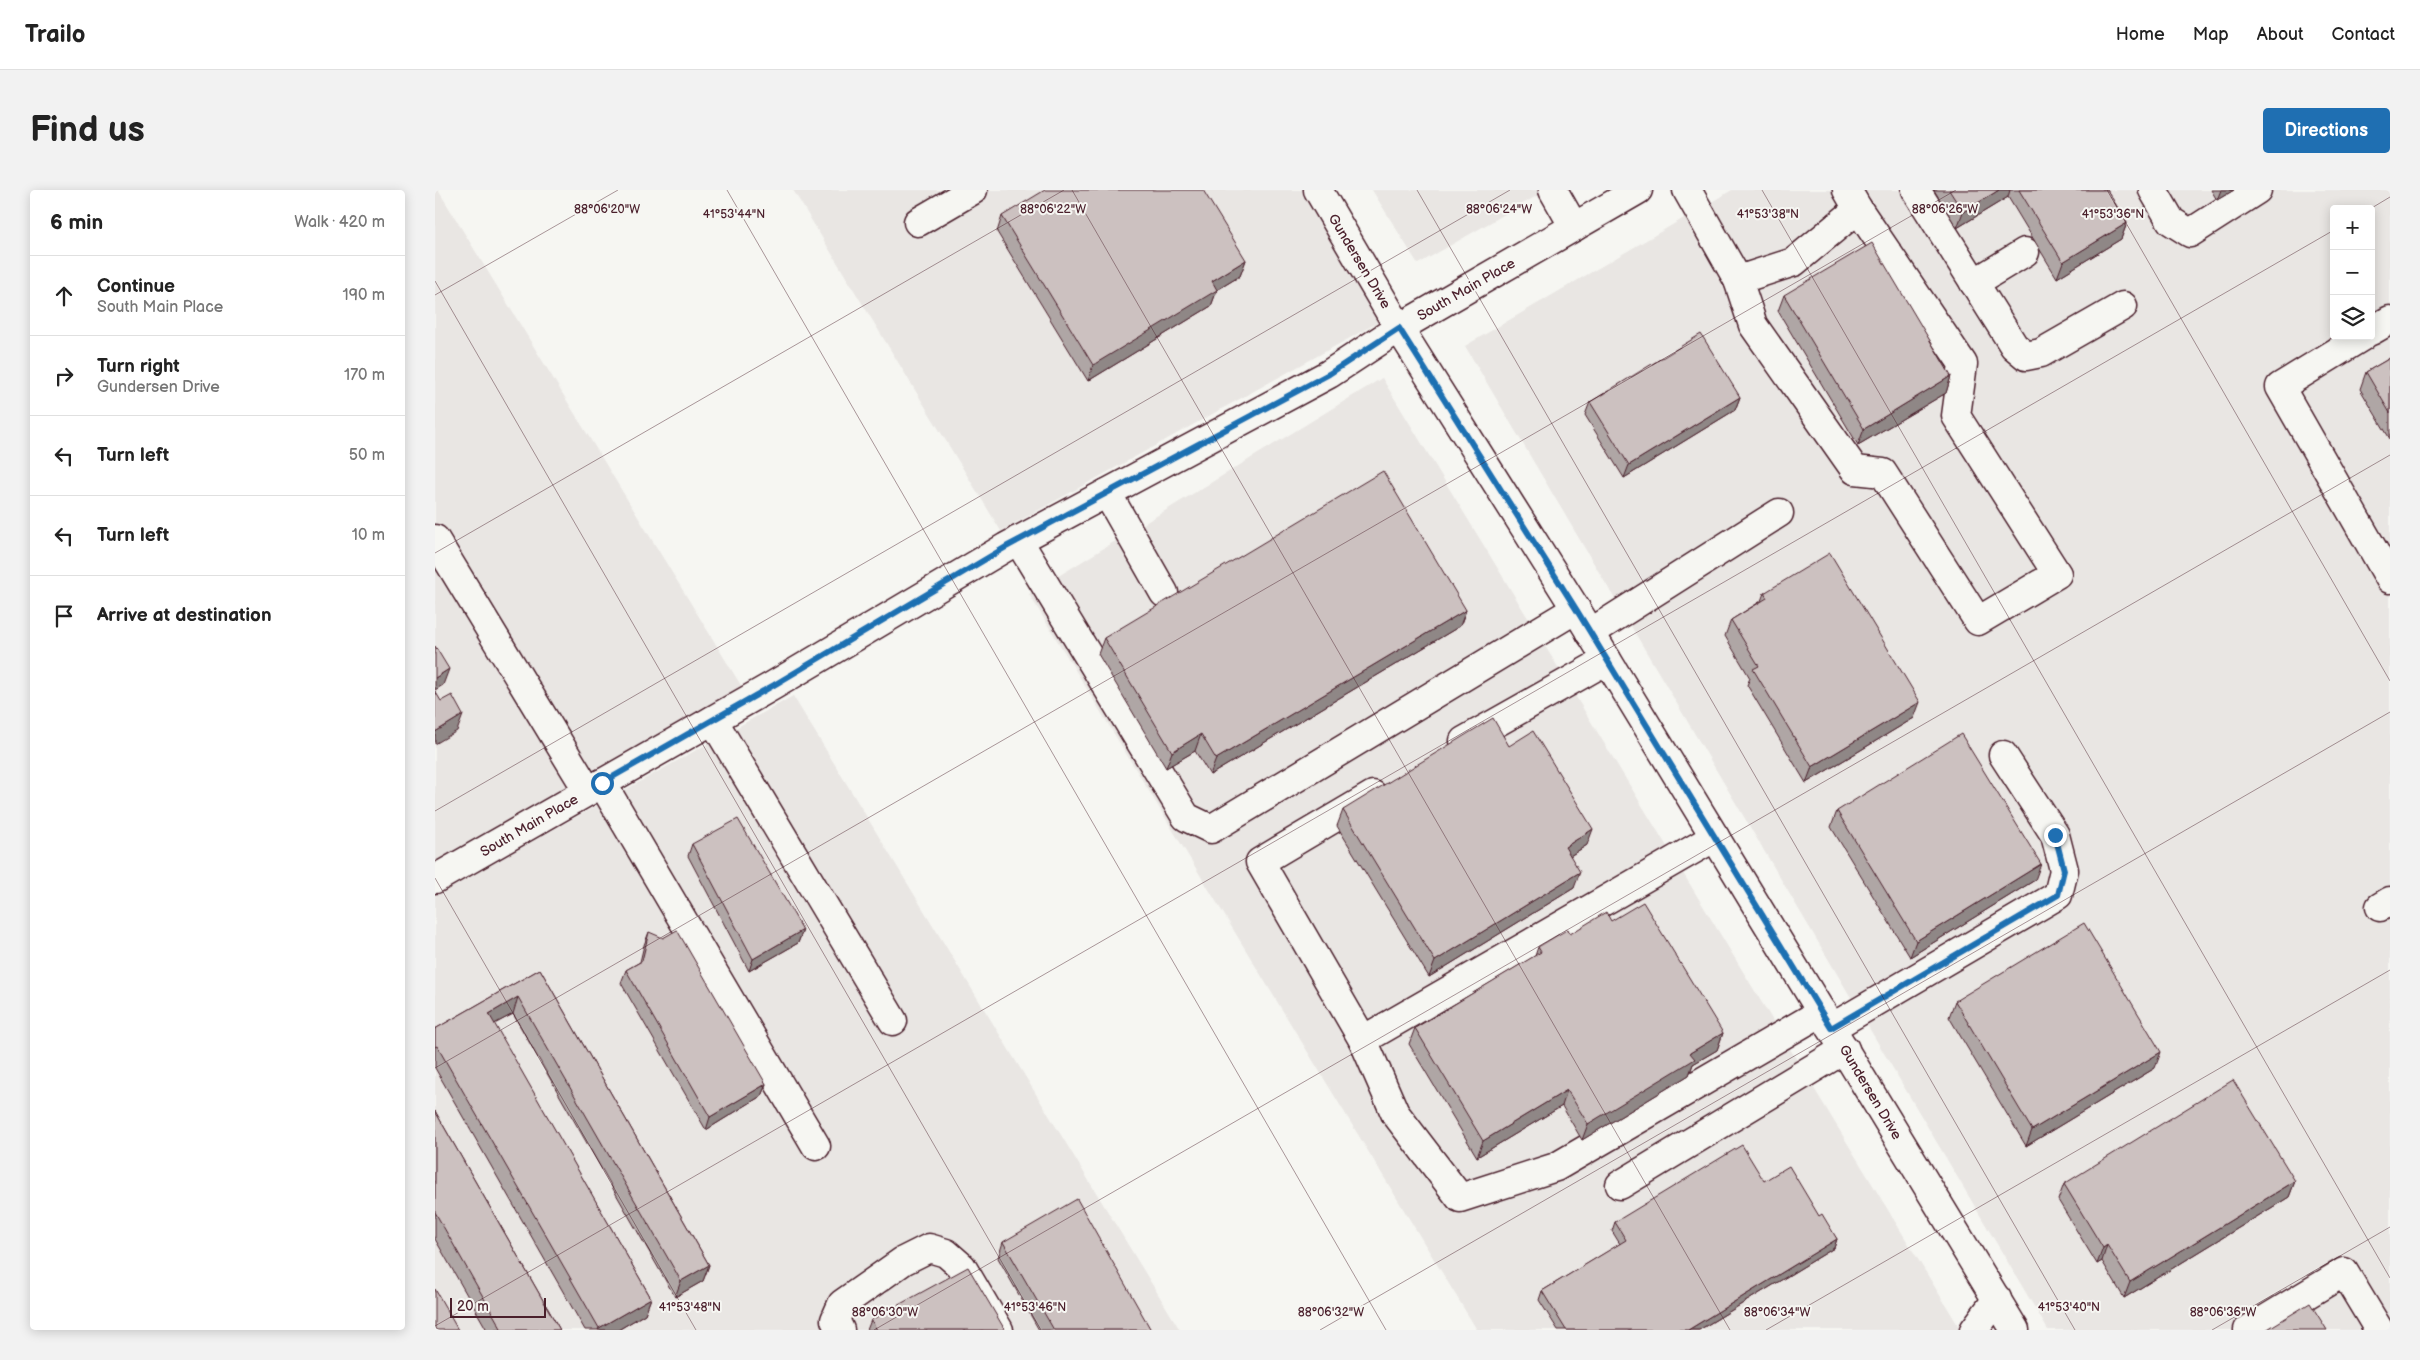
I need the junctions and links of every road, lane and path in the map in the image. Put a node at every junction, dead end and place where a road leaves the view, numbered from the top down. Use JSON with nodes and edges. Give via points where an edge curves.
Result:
{"nodes":[{"id":1,"x":973,"y":190,"type":"edge"},
{"id":2,"x":1318,"y":190,"type":"edge"},
{"id":3,"x":1553,"y":190,"type":"edge"},
{"id":4,"x":1638,"y":190,"type":"edge"},
{"id":5,"x":1687,"y":190,"type":"edge"},
{"id":6,"x":1916,"y":190,"type":"edge"},
{"id":7,"x":2153,"y":190,"type":"edge"},
{"id":8,"x":2257,"y":190,"type":"edge"},
{"id":9,"x":1853,"y":200,"type":"edge"},
{"id":10,"x":918,"y":222,"type":"dead end"},
{"id":11,"x":1574,"y":227,"type":"junction"},
{"id":12,"x":2025,"y":252,"type":"dead end"},
{"id":13,"x":1738,"y":280,"type":"junction"},
{"id":14,"x":1974,"y":283,"type":"junction"},
{"id":15,"x":2123,"y":306,"type":"dead end"},
{"id":16,"x":2390,"y":320,"type":"edge"},
{"id":17,"x":1399,"y":328,"type":"junction"},
{"id":18,"x":2375,"y":329,"type":"edge"},
{"id":19,"x":2356,"y":340,"type":"edge"},
{"id":20,"x":1107,"y":493,"type":"junction"},
{"id":21,"x":1779,"y":513,"type":"dead end"},
{"id":22,"x":435,"y":539,"type":"edge"},
{"id":23,"x":1018,"y":540,"type":"junction"},
{"id":24,"x":2390,"y":579,"type":"edge"},
{"id":25,"x":1165,"y":593,"type":"dead end"},
{"id":26,"x":1576,"y":609,"type":"junction"},
{"id":27,"x":1590,"y":632,"type":"junction"},
{"id":28,"x":1607,"y":660,"type":"junction"},
{"id":29,"x":713,"y":720,"type":"junction"},
{"id":30,"x":1442,"y":754,"type":"edge"},
{"id":31,"x":2003,"y":755,"type":"dead end"},
{"id":32,"x":1392,"y":783,"type":"edge"},
{"id":33,"x":595,"y":787,"type":"junction"},
{"id":34,"x":1715,"y":837,"type":"junction"},
{"id":35,"x":435,"y":879,"type":"edge"},
{"id":36,"x":893,"y":1022,"type":"dead end"},
{"id":37,"x":1833,"y":1030,"type":"junction"},
{"id":38,"x":1363,"y":1040,"type":"junction"},
{"id":39,"x":816,"y":1146,"type":"dead end"},
{"id":40,"x":1620,"y":1185,"type":"dead end"},
{"id":41,"x":1997,"y":1300,"type":"junction"},
{"id":42,"x":840,"y":1330,"type":"edge"},
{"id":43,"x":999,"y":1330,"type":"edge"},
{"id":44,"x":1974,"y":1330,"type":"edge"},
{"id":45,"x":2015,"y":1330,"type":"edge"},
{"id":46,"x":2248,"y":1330,"type":"edge"},
{"id":47,"x":2379,"y":1330,"type":"edge"}],
"edges":[{"from":1,"to":10,"type":"street"},
{"from":2,"to":17,"type":"street","name":"Gundersen Drive"},
{"from":3,"to":11,"type":"street"},
{"from":4,"to":11,"type":"street","name":"South Main Place"},
{"from":5,"to":13,"type":"street"},
{"from":6,"to":14,"type":"street"},
{"from":7,"to":8,"type":"street","via":[[2171,221],[2190,233]]},
{"from":9,"to":13,"type":"street","via":[[1794,262]]},
{"from":9,"to":13,"type":"street","via":[[1963,364],[1956,416],[2057,574],[1978,622],[1883,472],[1855,470],[1753,325]]},
{"from":11,"to":17,"type":"street","name":"South Main Place"},
{"from":12,"to":14,"type":"street"},
{"from":14,"to":15,"type":"street","via":[[2014,346],[2026,356],[2041,353]]},
{"from":16,"to":18,"type":"street"},
{"from":17,"to":20,"type":"street","name":"South Main Place","via":[[1329,374]]},
{"from":17,"to":26,"type":"street","name":"Gundersen Drive"},
{"from":19,"to":24,"type":"street","via":[[2280,387]]},
{"from":20,"to":23,"type":"street","name":"South Main Place"},
{"from":20,"to":25,"type":"street"},
{"from":21,"to":27,"type":"street"},
{"from":22,"to":33,"type":"street"},
{"from":23,"to":26,"type":"street","via":[[1186,817],[1211,830]]},
{"from":23,"to":29,"type":"street","name":"South Main Place"},
{"from":26,"to":27,"type":"street","name":"Gundersen Drive"},
{"from":27,"to":28,"type":"street","name":"Gundersen Drive"},
{"from":28,"to":30,"type":"street"},
{"from":28,"to":34,"type":"street","name":"Gundersen Drive"},
{"from":29,"to":33,"type":"street","name":"South Main Place"},
{"from":29,"to":36,"type":"street"},
{"from":31,"to":37,"type":"street","via":[[2055,835],[2064,870],[2058,895]]},
{"from":32,"to":38,"type":"street","via":[[1260,862]]},
{"from":33,"to":35,"type":"street","name":"South Main Place"},
{"from":33,"to":39,"type":"street"},
{"from":34,"to":37,"type":"street","name":"Gundersen Drive"},
{"from":34,"to":38,"type":"street"},
{"from":37,"to":38,"type":"street","via":[[1556,1167],[1460,1198],[1395,1113]]},
{"from":37,"to":40,"type":"street"},
{"from":37,"to":41,"type":"street","name":"Gundersen Drive"},
{"from":41,"to":44,"type":"street"},
{"from":41,"to":45,"type":"street","name":"Gundersen Drive"},
{"from":42,"to":43,"type":"street","via":[[835,1320],[842,1304],[903,1261],[929,1248],[946,1252],[962,1267]]},
{"from":46,"to":47,"type":"street","via":[[2344,1272]]}]}
